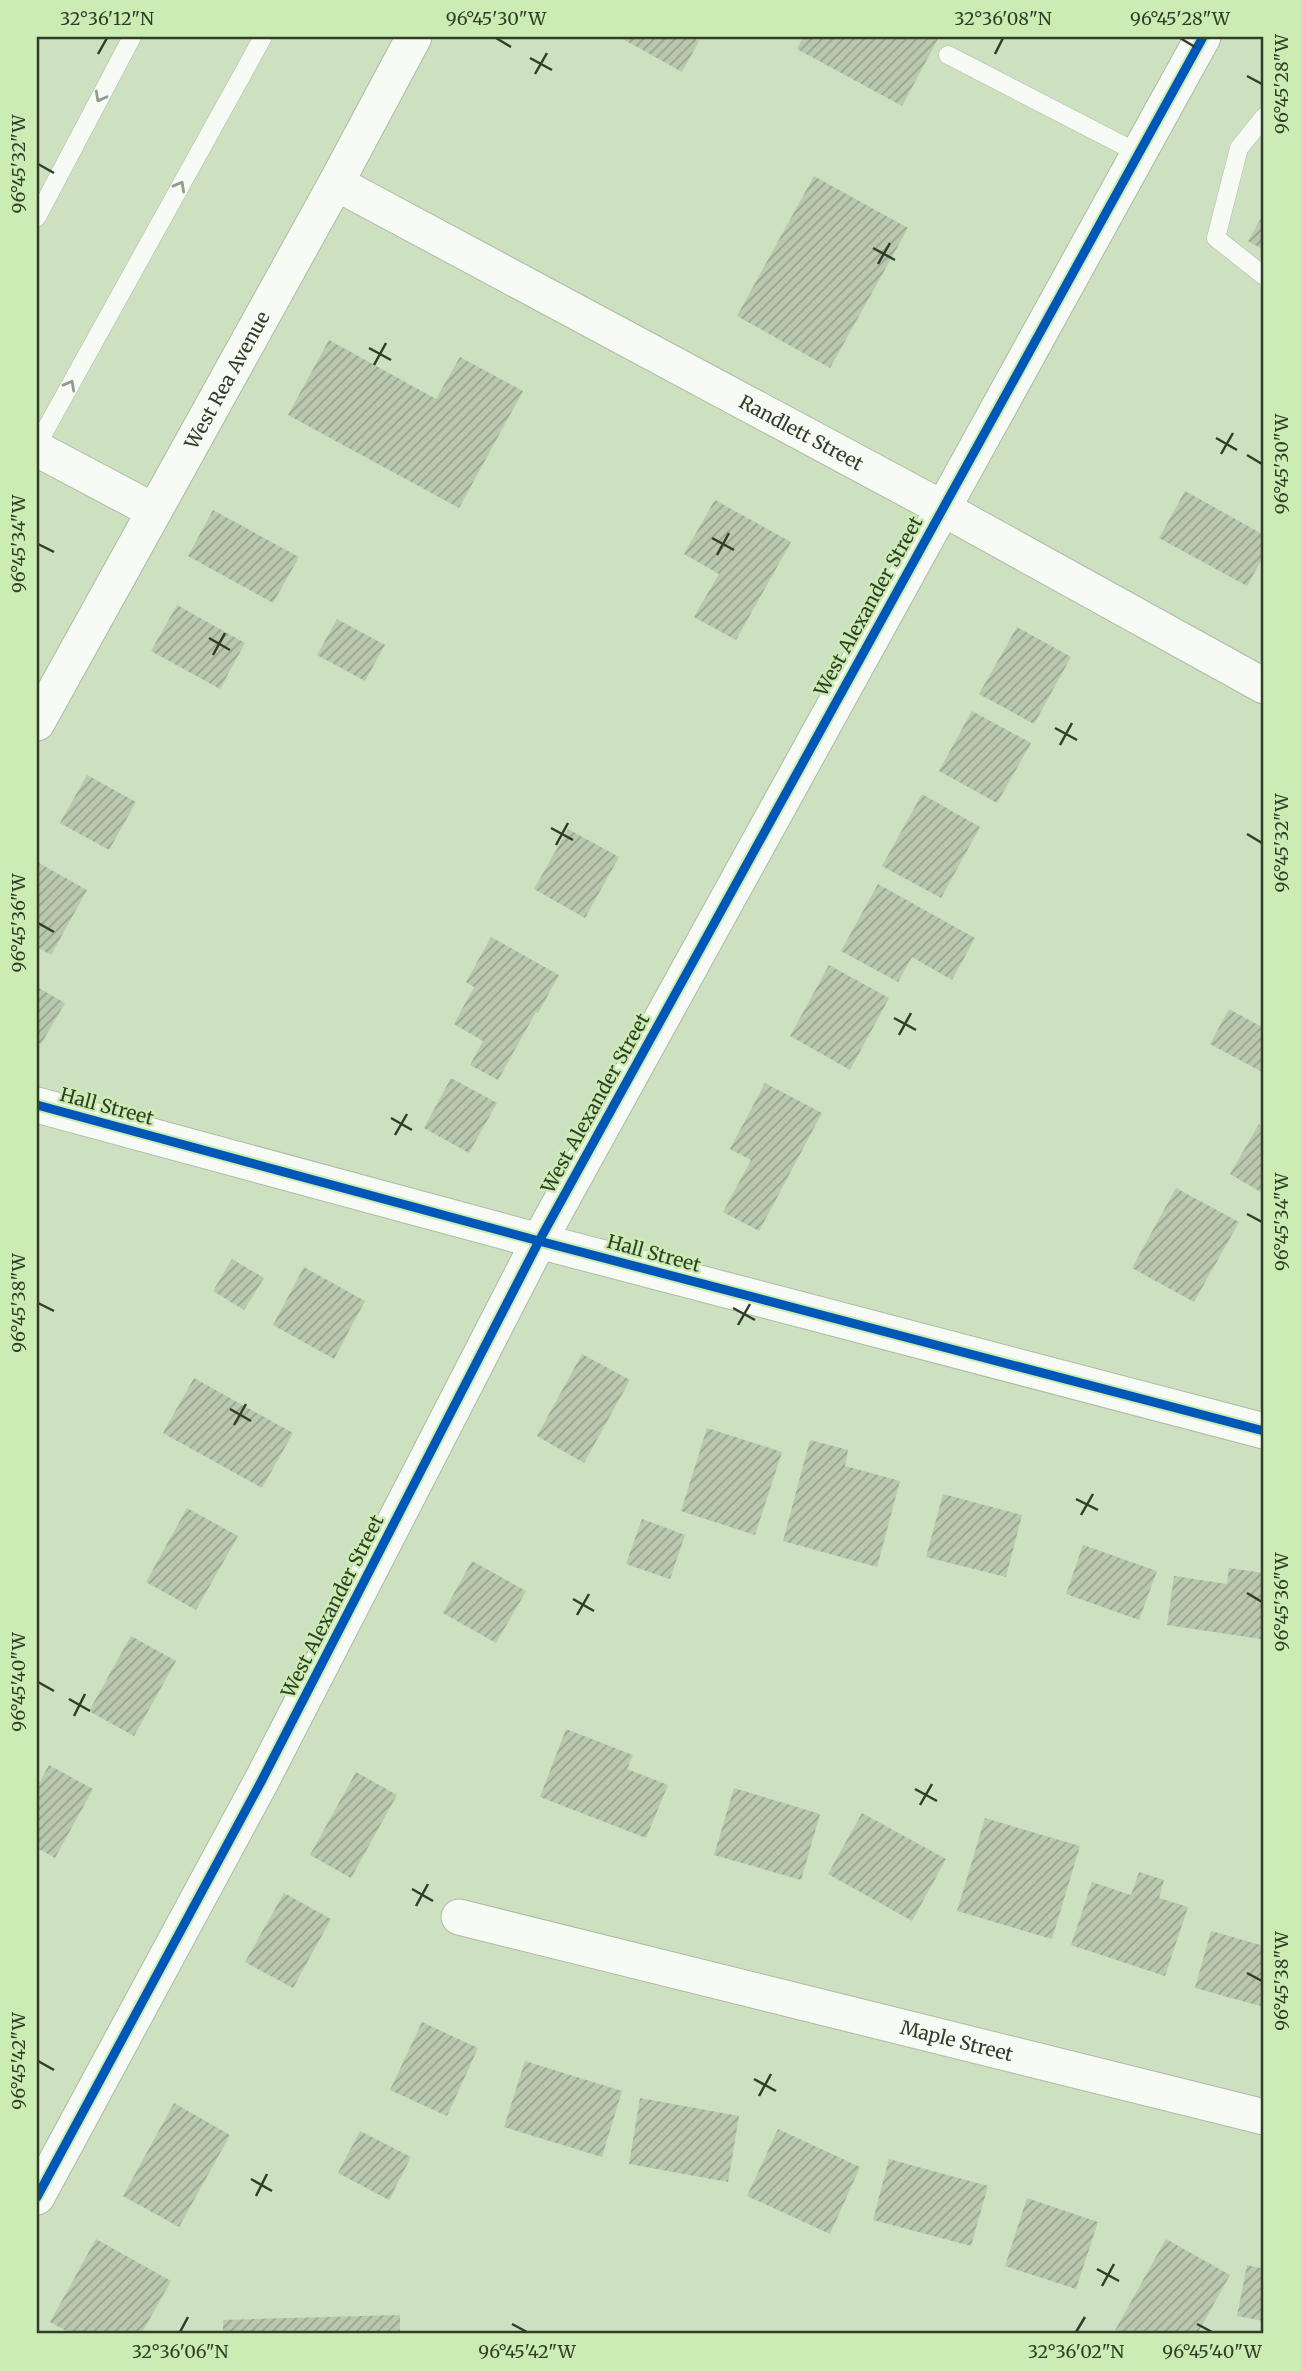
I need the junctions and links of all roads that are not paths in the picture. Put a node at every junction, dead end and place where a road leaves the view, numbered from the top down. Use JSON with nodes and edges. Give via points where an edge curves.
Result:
{"nodes":[{"id":1,"x":132,"y":37,"type":"edge"},
{"id":2,"x":263,"y":37,"type":"edge"},
{"id":3,"x":414,"y":37,"type":"edge"},
{"id":4,"x":1203,"y":37,"type":"edge"},
{"id":5,"x":948,"y":55,"type":"dead end"},
{"id":6,"x":1264,"y":117,"type":"edge"},
{"id":7,"x":1138,"y":153,"type":"junction"},
{"id":8,"x":336,"y":183,"type":"junction"},
{"id":9,"x":37,"y":217,"type":"edge"},
{"id":10,"x":1264,"y":276,"type":"edge"},
{"id":11,"x":37,"y":447,"type":"edge"},
{"id":12,"x":942,"y":508,"type":"junction"},
{"id":13,"x":154,"y":511,"type":"junction"},
{"id":14,"x":1264,"y":686,"type":"edge"},
{"id":15,"x":37,"y":723,"type":"edge"},
{"id":16,"x":37,"y":1105,"type":"edge"},
{"id":17,"x":539,"y":1241,"type":"junction"},
{"id":18,"x":1259,"y":1419,"type":"edge"},
{"id":19,"x":459,"y":1917,"type":"dead end"},
{"id":20,"x":1264,"y":2117,"type":"edge"},
{"id":21,"x":37,"y":2197,"type":"edge"}],
"edges":[{"from":1,"to":9,"type":"lane","one_way":true},
{"from":11,"to":2,"type":"lane","one_way":true},
{"from":3,"to":8,"type":"street","name":"West Rea Avenue"},
{"from":4,"to":7,"type":"street","name":"West Alexander Street"},
{"from":5,"to":7,"type":"lane"},
{"from":6,"to":10,"type":"lane","via":[[1238,148],[1216,238]]},
{"from":7,"to":12,"type":"street","name":"West Alexander Street"},
{"from":8,"to":12,"type":"street","name":"Randlett Street"},
{"from":8,"to":13,"type":"street","name":"West Rea Avenue"},
{"from":11,"to":13,"type":"street"},
{"from":12,"to":14,"type":"street","name":"Randlett Street"},
{"from":12,"to":17,"type":"street","name":"West Alexander Street"},
{"from":13,"to":15,"type":"street","name":"West Rea Avenue"},
{"from":16,"to":17,"type":"street","name":"Hall Street"},
{"from":17,"to":18,"type":"street","name":"Hall Street"},
{"from":17,"to":21,"type":"street","name":"West Alexander Street","via":[[262,1780]]},
{"from":19,"to":20,"type":"street","name":"Maple Street"}]}
